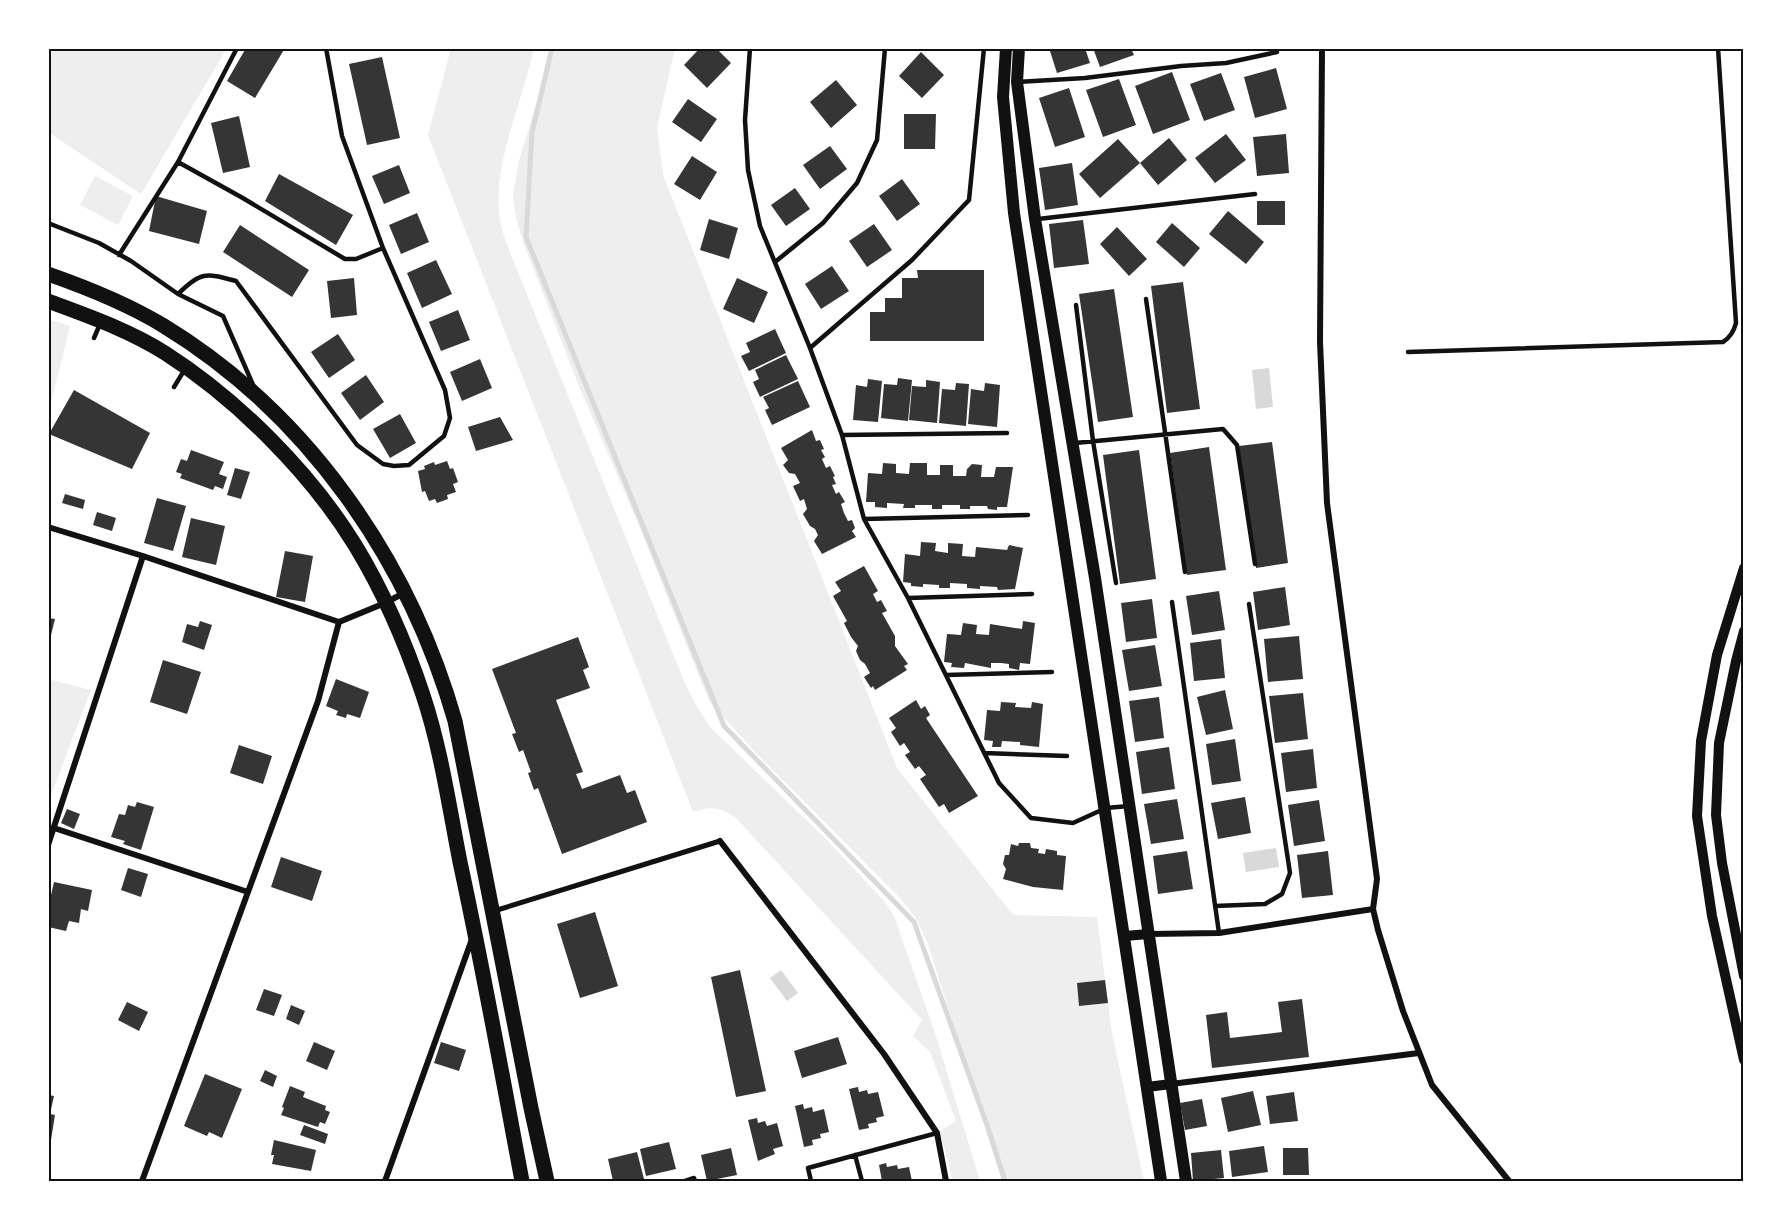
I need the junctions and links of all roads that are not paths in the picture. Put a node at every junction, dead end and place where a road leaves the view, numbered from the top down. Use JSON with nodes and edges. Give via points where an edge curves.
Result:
{"nodes":[{"id":1,"x":237,"y":48,"type":"edge"},
{"id":2,"x":326,"y":48,"type":"edge"},
{"id":3,"x":750,"y":48,"type":"edge"},
{"id":4,"x":885,"y":48,"type":"edge"},
{"id":5,"x":984,"y":48,"type":"edge"},
{"id":6,"x":1006,"y":48,"type":"edge"},
{"id":7,"x":1019,"y":48,"type":"edge"},
{"id":8,"x":1322,"y":48,"type":"edge"},
{"id":9,"x":1718,"y":48,"type":"edge"},
{"id":10,"x":1277,"y":52,"type":"dead end"},
{"id":11,"x":1017,"y":82,"type":"junction"},
{"id":12,"x":178,"y":162,"type":"junction"},
{"id":13,"x":1255,"y":194,"type":"dead end"},
{"id":14,"x":1035,"y":219,"type":"junction"},
{"id":15,"x":48,"y":223,"type":"edge"},
{"id":16,"x":383,"y":248,"type":"junction"},
{"id":17,"x":119,"y":255,"type":"junction"},
{"id":18,"x":775,"y":262,"type":"junction"},
{"id":19,"x":48,"y":274,"type":"edge"},
{"id":20,"x":178,"y":294,"type":"junction"},
{"id":21,"x":1146,"y":299,"type":"dead end"},
{"id":22,"x":48,"y":301,"type":"edge"},
{"id":23,"x":1076,"y":305,"type":"dead end"},
{"id":24,"x":101,"y":322,"type":"junction"},
{"id":25,"x":94,"y":338,"type":"dead end"},
{"id":26,"x":810,"y":348,"type":"junction"},
{"id":27,"x":1408,"y":352,"type":"dead end"},
{"id":28,"x":186,"y":368,"type":"junction"},
{"id":29,"x":174,"y":387,"type":"dead end"},
{"id":30,"x":261,"y":400,"type":"junction"},
{"id":31,"x":1007,"y":433,"type":"dead end"},
{"id":32,"x":1166,"y":434,"type":"junction"},
{"id":33,"x":842,"y":435,"type":"junction"},
{"id":34,"x":1094,"y":441,"type":"junction"},
{"id":35,"x":1072,"y":444,"type":"junction"},
{"id":36,"x":1028,"y":515,"type":"dead end"},
{"id":37,"x":864,"y":519,"type":"junction"},
{"id":38,"x":48,"y":527,"type":"edge"},
{"id":39,"x":142,"y":556,"type":"junction"},
{"id":40,"x":1255,"y":564,"type":"dead end"},
{"id":41,"x":1744,"y":568,"type":"edge"},
{"id":42,"x":1185,"y":572,"type":"dead end"},
{"id":43,"x":1116,"y":583,"type":"dead end"},
{"id":44,"x":406,"y":592,"type":"junction"},
{"id":45,"x":1032,"y":594,"type":"dead end"},
{"id":46,"x":908,"y":598,"type":"junction"},
{"id":47,"x":1172,"y":602,"type":"dead end"},
{"id":48,"x":386,"y":603,"type":"junction"},
{"id":49,"x":1249,"y":604,"type":"dead end"},
{"id":50,"x":339,"y":622,"type":"junction"},
{"id":51,"x":1744,"y":631,"type":"edge"},
{"id":52,"x":1052,"y":672,"type":"dead end"},
{"id":53,"x":946,"y":675,"type":"junction"},
{"id":54,"x":984,"y":753,"type":"junction"},
{"id":55,"x":1067,"y":756,"type":"dead end"},
{"id":56,"x":1129,"y":806,"type":"junction"},
{"id":57,"x":1106,"y":808,"type":"junction"},
{"id":58,"x":54,"y":828,"type":"junction"},
{"id":59,"x":720,"y":841,"type":"joint"},
{"id":60,"x":48,"y":845,"type":"edge"},
{"id":61,"x":248,"y":892,"type":"junction"},
{"id":62,"x":1215,"y":906,"type":"junction"},
{"id":63,"x":1373,"y":909,"type":"junction"},
{"id":64,"x":492,"y":911,"type":"junction"},
{"id":65,"x":475,"y":931,"type":"junction"},
{"id":66,"x":1219,"y":933,"type":"junction"},
{"id":67,"x":1148,"y":934,"type":"junction"},
{"id":68,"x":1125,"y":936,"type":"junction"},
{"id":69,"x":1744,"y":975,"type":"edge"},
{"id":70,"x":1419,"y":1053,"type":"junction"},
{"id":71,"x":1744,"y":1060,"type":"edge"},
{"id":72,"x":1171,"y":1084,"type":"junction"},
{"id":73,"x":1147,"y":1087,"type":"junction"},
{"id":74,"x":937,"y":1133,"type":"junction"},
{"id":75,"x":855,"y":1155,"type":"junction"},
{"id":76,"x":142,"y":1181,"type":"edge"},
{"id":77,"x":385,"y":1181,"type":"edge"},
{"id":78,"x":522,"y":1181,"type":"edge"},
{"id":79,"x":547,"y":1181,"type":"edge"},
{"id":80,"x":685,"y":1181,"type":"edge"},
{"id":81,"x":695,"y":1181,"type":"edge"},
{"id":82,"x":811,"y":1181,"type":"edge"},
{"id":83,"x":862,"y":1181,"type":"edge"},
{"id":84,"x":946,"y":1181,"type":"edge"},
{"id":85,"x":1161,"y":1181,"type":"edge"},
{"id":86,"x":1186,"y":1181,"type":"edge"},
{"id":87,"x":1509,"y":1181,"type":"edge"}],
"edges":[{"from":1,"to":12,"type":"lane"},
{"from":2,"to":16,"type":"lane","via":[[342,136]]},
{"from":3,"to":18,"type":"lane","via":[[745,120],[748,170],[760,226]]},
{"from":4,"to":18,"type":"lane","via":[[877,140],[857,183],[823,223]]},
{"from":5,"to":26,"type":"lane","via":[[969,200],[912,260]]},
{"from":6,"to":57,"type":"main road","via":[[1003,97],[1014,213]]},
{"from":7,"to":11,"type":"main road"},
{"from":8,"to":63,"type":"street","via":[[1320,342],[1328,503],[1377,879]]},
{"from":9,"to":27,"type":"lane","via":[[1736,323],[1727,339]]},
{"from":10,"to":11,"type":"lane","via":[[1226,63]]},
{"from":11,"to":14,"type":"main road"},
{"from":12,"to":16,"type":"lane","via":[[345,259],[356,259]]},
{"from":12,"to":17,"type":"lane"},
{"from":13,"to":14,"type":"lane"},
{"from":14,"to":35,"type":"main road"},
{"from":15,"to":17,"type":"lane"},
{"from":16,"to":20,"type":"lane","via":[[445,390],[450,418],[444,436],[409,465],[384,464],[357,445],[236,281],[202,276]]},
{"from":17,"to":20,"type":"lane"},
{"from":18,"to":26,"type":"lane"},
{"from":19,"to":30,"type":"main road","via":[[163,325]]},
{"from":20,"to":30,"type":"lane","via":[[223,316]]},
{"from":21,"to":32,"type":"lane"},
{"from":22,"to":24,"type":"main road"},
{"from":23,"to":34,"type":"lane"},
{"from":24,"to":25,"type":"lane"},
{"from":24,"to":28,"type":"main road","via":[[138,338]]},
{"from":26,"to":33,"type":"lane"},
{"from":28,"to":29,"type":"lane"},
{"from":28,"to":48,"type":"main road","via":[[252,420],[290,460],[354,544]]},
{"from":30,"to":44,"type":"main road","via":[[318,459],[345,494]]},
{"from":31,"to":33,"type":"lane"},
{"from":32,"to":34,"type":"lane"},
{"from":32,"to":40,"type":"lane","via":[[1223,429],[1237,444]]},
{"from":32,"to":42,"type":"lane"},
{"from":33,"to":37,"type":"lane"},
{"from":34,"to":35,"type":"lane"},
{"from":34,"to":43,"type":"lane"},
{"from":35,"to":56,"type":"main road"},
{"from":36,"to":37,"type":"lane"},
{"from":37,"to":46,"type":"lane"},
{"from":38,"to":39,"type":"street"},
{"from":39,"to":50,"type":"street"},
{"from":39,"to":58,"type":"street"},
{"from":41,"to":71,"type":"street","via":[[1715,666],[1701,741],[1697,816],[1712,916]]},
{"from":44,"to":48,"type":"street"},
{"from":44,"to":64,"type":"main road","via":[[455,721]]},
{"from":45,"to":46,"type":"lane"},
{"from":46,"to":53,"type":"lane"},
{"from":47,"to":62,"type":"lane"},
{"from":48,"to":50,"type":"street"},
{"from":48,"to":65,"type":"main road","via":[[431,723]]},
{"from":49,"to":62,"type":"lane","via":[[1290,873],[1282,894],[1264,904]]},
{"from":50,"to":61,"type":"street","via":[[318,701]]},
{"from":51,"to":69,"type":"street","via":[[1719,743],[1716,815]]},
{"from":52,"to":53,"type":"lane"},
{"from":53,"to":54,"type":"lane"},
{"from":54,"to":55,"type":"lane"},
{"from":54,"to":57,"type":"lane","via":[[999,783],[1031,818],[1073,823]]},
{"from":56,"to":57,"type":"lane"},
{"from":56,"to":67,"type":"main road"},
{"from":57,"to":68,"type":"main road"},
{"from":58,"to":60,"type":"street"},
{"from":58,"to":61,"type":"street"},
{"from":59,"to":64,"type":"street"},
{"from":59,"to":74,"type":"street","via":[[884,1054]]},
{"from":61,"to":76,"type":"street"},
{"from":62,"to":66,"type":"lane"},
{"from":63,"to":66,"type":"street"},
{"from":63,"to":70,"type":"street"},
{"from":64,"to":79,"type":"main road"},
{"from":65,"to":77,"type":"street"},
{"from":65,"to":78,"type":"main road"},
{"from":66,"to":67,"type":"street"},
{"from":67,"to":68,"type":"street"},
{"from":67,"to":72,"type":"main road"},
{"from":68,"to":73,"type":"main road"},
{"from":70,"to":72,"type":"street"},
{"from":70,"to":87,"type":"street","via":[[1432,1085]]},
{"from":72,"to":73,"type":"street"},
{"from":72,"to":86,"type":"main road"},
{"from":73,"to":85,"type":"main road"},
{"from":74,"to":75,"type":"lane"},
{"from":74,"to":84,"type":"street"},
{"from":75,"to":82,"type":"lane","via":[[808,1168]]},
{"from":75,"to":83,"type":"lane"},
{"from":80,"to":81,"type":"lane"}]}
